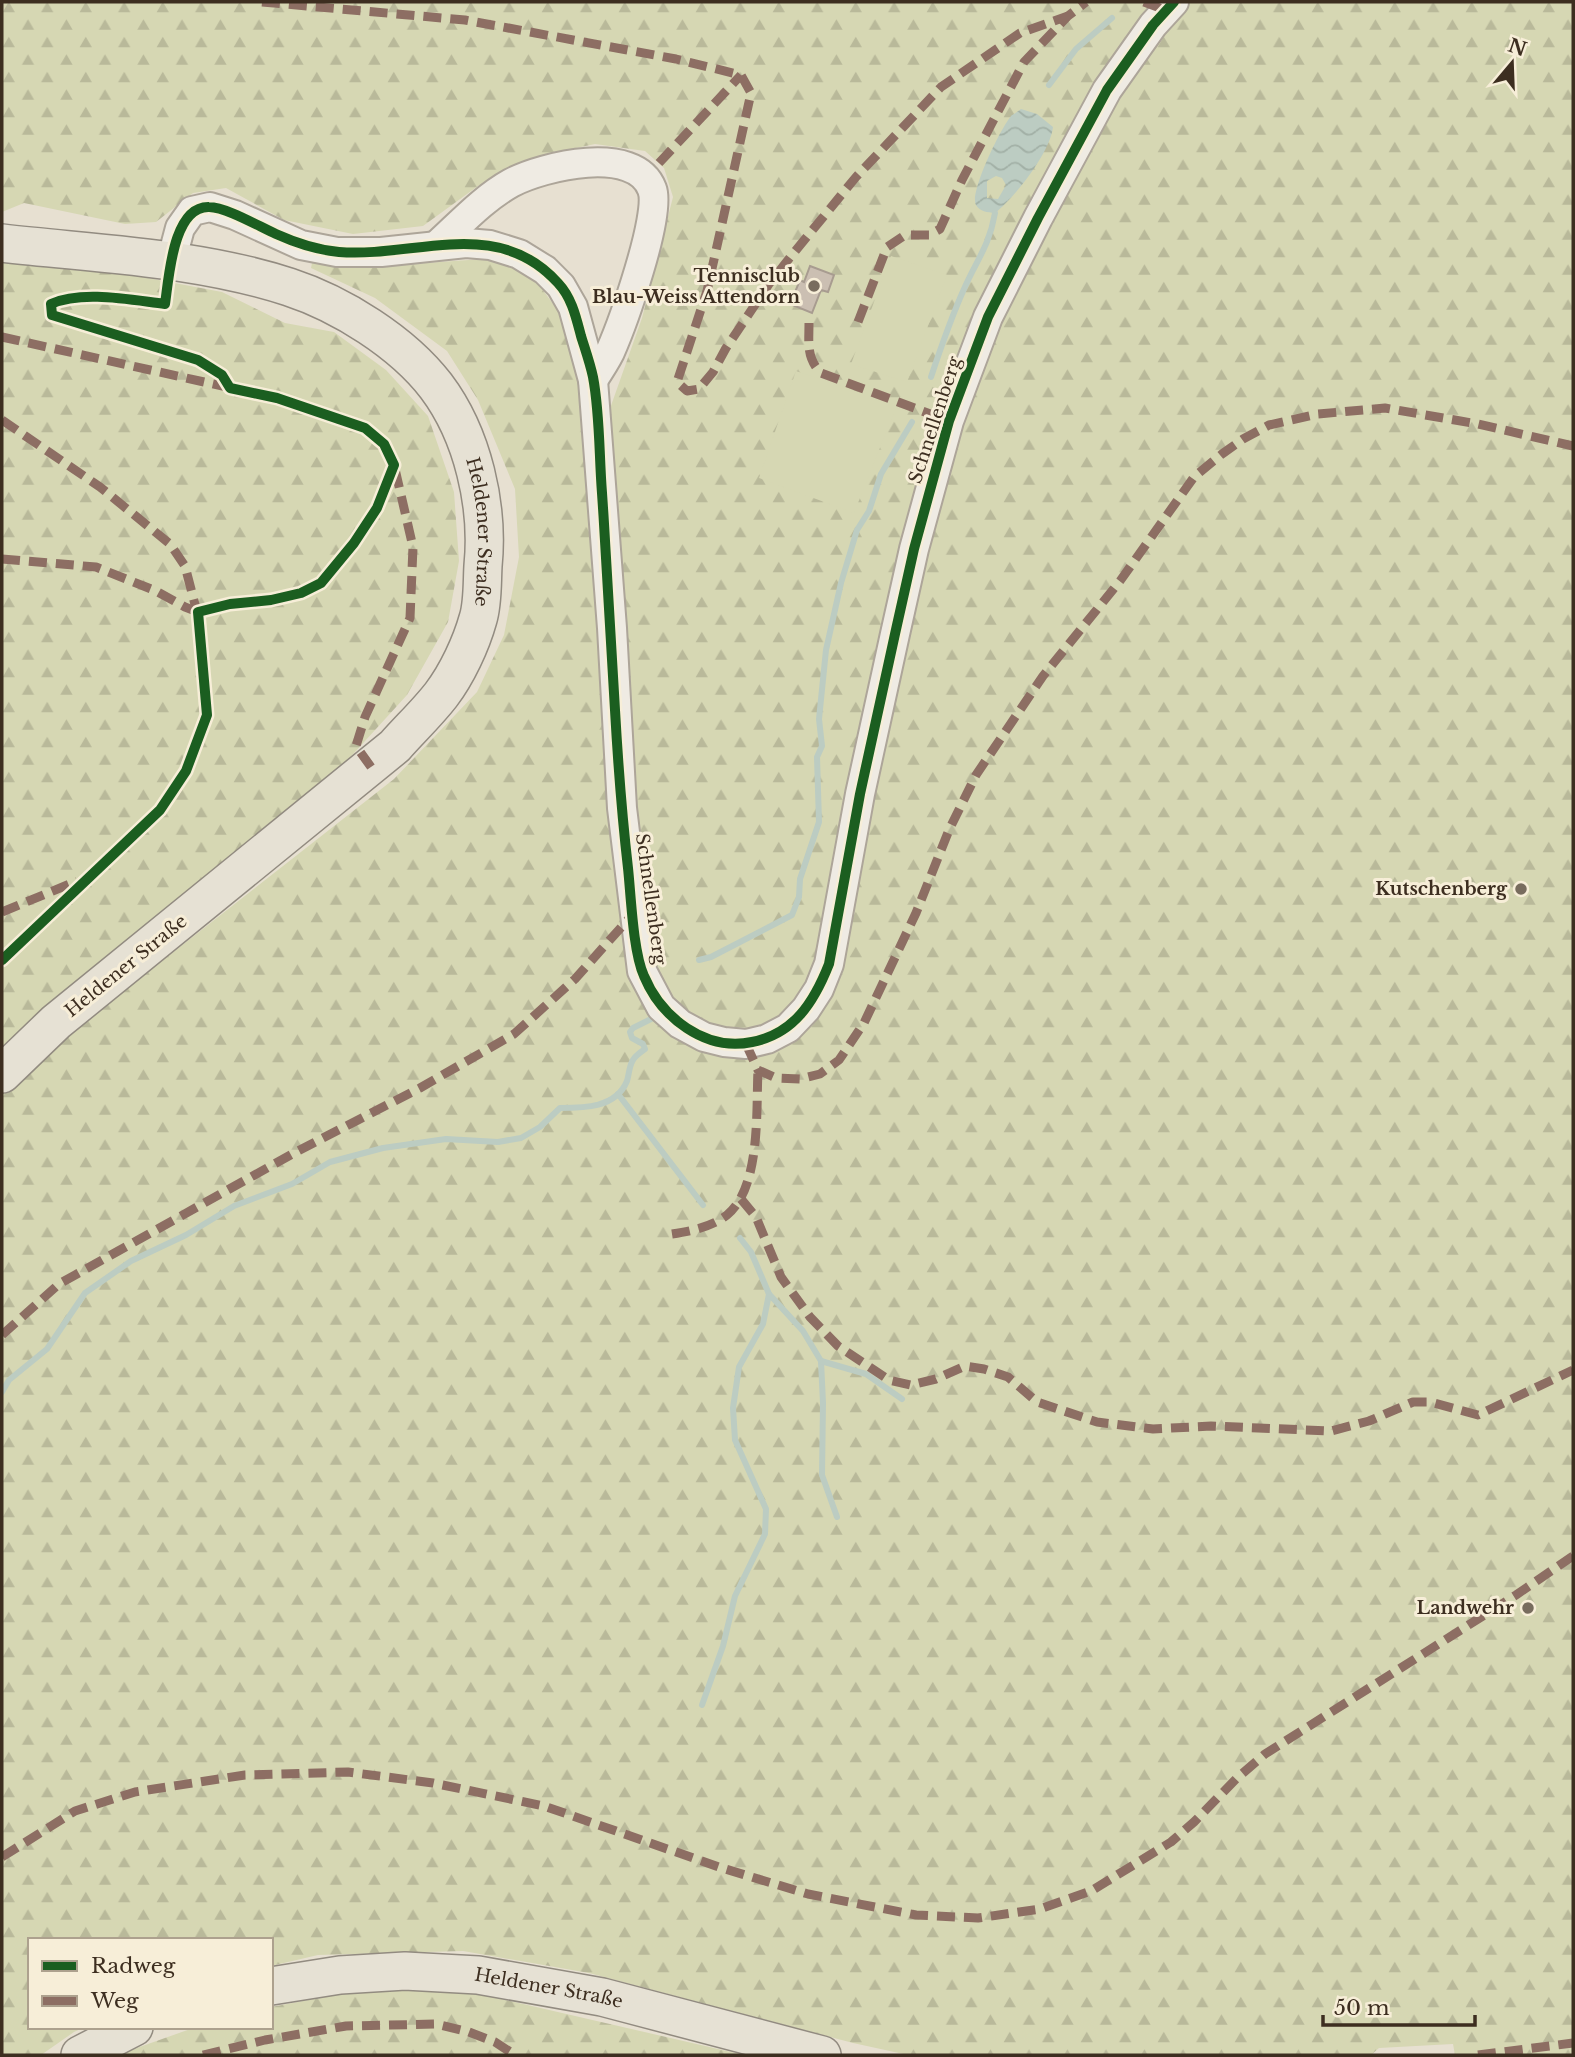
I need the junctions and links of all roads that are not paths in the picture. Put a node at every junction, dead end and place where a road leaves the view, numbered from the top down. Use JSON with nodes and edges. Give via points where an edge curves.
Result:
{"nodes":[{"id":1,"x":1174,"y":2,"type":"edge"},
{"id":2,"x":2,"y":243,"type":"edge"},
{"id":3,"x":438,"y":244,"type":"junction"},
{"id":4,"x":172,"y":262,"type":"junction"},
{"id":5,"x":593,"y":380,"type":"junction"},
{"id":6,"x":2,"y":1074,"type":"edge"},
{"id":7,"x":273,"y":1986,"type":"edge"},
{"id":8,"x":130,"y":2029,"type":"edge"},
{"id":9,"x":80,"y":2055,"type":"edge"},
{"id":10,"x":821,"y":2055,"type":"edge"}],
"edges":[{"from":1,"to":5,"type":"street","name":"Schnellenberg","via":[[1107,90],[988,317],[949,421],[914,549],[860,794],[829,964],[806,1009],[788,1028],[767,1039],[746,1044],[724,1042],[680,1024],[662,1007],[642,971],[622,808]]},
{"from":2,"to":4,"type":"main road","name":"Heldener Straße"},
{"from":3,"to":4,"type":"street","name":"Schnellenberg","via":[[337,252],[301,244],[209,207],[192,211],[180,228]]},
{"from":3,"to":5,"type":"street","name":"Schnellenberg","via":[[490,245],[519,254],[545,270],[573,307]]},
{"from":3,"to":5,"type":"street","via":[[491,196],[538,171],[611,162],[643,175],[652,188],[655,205],[651,223],[624,316]]},
{"from":4,"to":6,"type":"main road","name":"Heldener Straße","via":[[256,278],[329,303],[390,340],[436,386],[471,455],[483,499],[479,618],[442,694],[395,746],[56,1022]]},
{"from":7,"to":10,"type":"main road","name":"Heldener Straße","via":[[405,1971],[478,1975],[602,1997]]},
{"from":8,"to":9,"type":"main road"}]}
